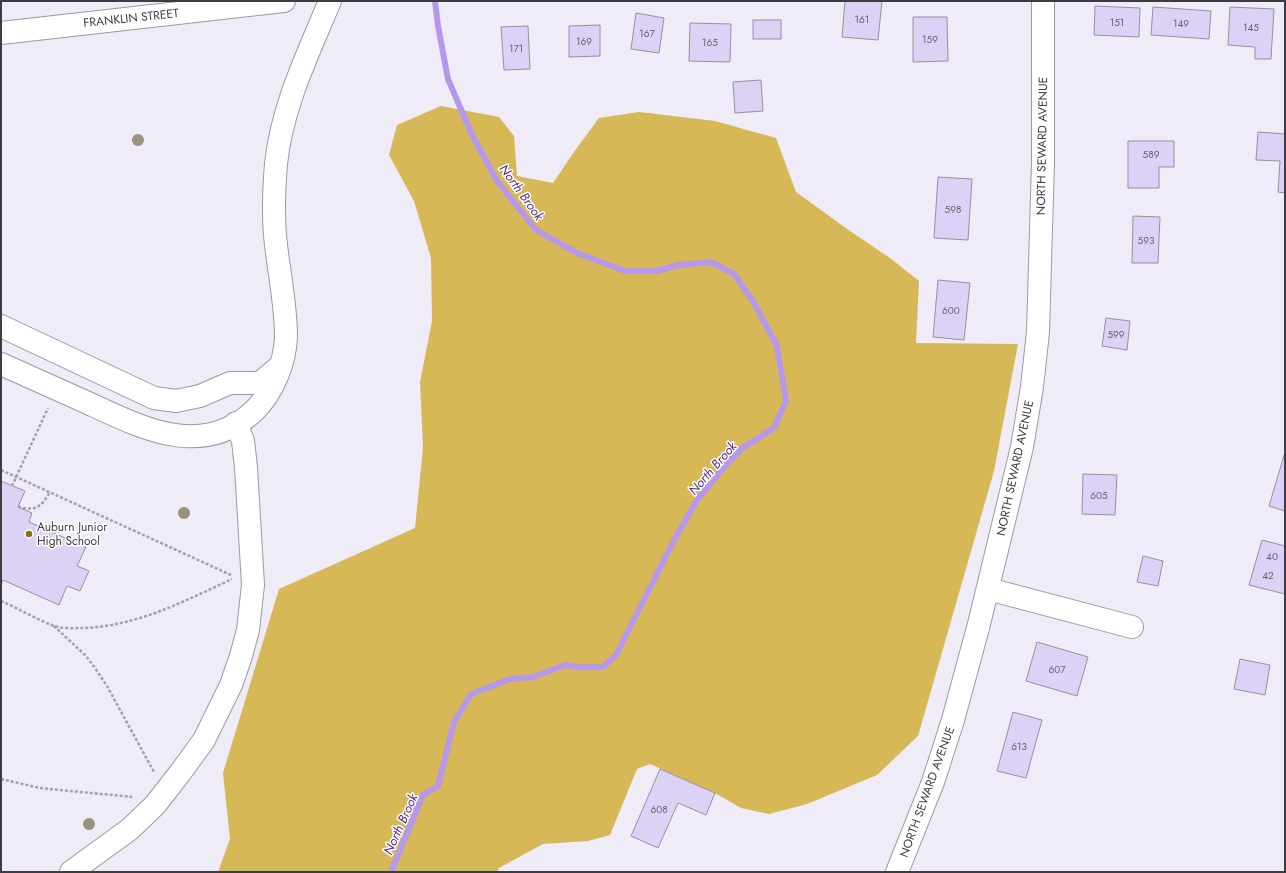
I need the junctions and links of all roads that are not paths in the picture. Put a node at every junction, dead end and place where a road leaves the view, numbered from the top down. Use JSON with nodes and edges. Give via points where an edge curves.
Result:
{"nodes":[{"id":1,"x":284,"y":1,"type":"edge"},
{"id":2,"x":330,"y":1,"type":"edge"},
{"id":3,"x":1043,"y":1,"type":"edge"},
{"id":4,"x":252,"y":3,"type":"edge"},
{"id":5,"x":1,"y":33,"type":"edge"},
{"id":6,"x":1,"y":326,"type":"edge"},
{"id":7,"x":1,"y":364,"type":"edge"},
{"id":8,"x":279,"y":367,"type":"junction"},
{"id":9,"x":236,"y":423,"type":"junction"},
{"id":10,"x":988,"y":589,"type":"junction"},
{"id":11,"x":1132,"y":627,"type":"dead end"},
{"id":12,"x":71,"y":872,"type":"edge"},
{"id":13,"x":897,"y":872,"type":"edge"}],
"edges":[{"from":1,"to":4,"type":"street","name":"FRANKLIN STREET"},
{"from":2,"to":8,"type":"street","via":[[298,76],[279,138],[274,214],[286,338]]},
{"from":3,"to":10,"type":"street","name":"NORTH SEWARD AVENUE","via":[[1043,162],[1038,332],[1022,447]]},
{"from":4,"to":5,"type":"street","name":"FRANKLIN STREET"},
{"from":6,"to":8,"type":"street","via":[[154,398],[176,401],[200,396],[230,383],[260,383]]},
{"from":7,"to":9,"type":"street","via":[[155,431],[174,435],[207,435]]},
{"from":8,"to":9,"type":"street","via":[[263,401]]},
{"from":9,"to":12,"type":"street","via":[[243,441],[253,586],[248,630],[231,685],[204,740],[162,796],[130,829]]},
{"from":10,"to":11,"type":"street"},
{"from":10,"to":13,"type":"street","name":"NORTH SEWARD AVENUE","via":[[947,741]]}]}
